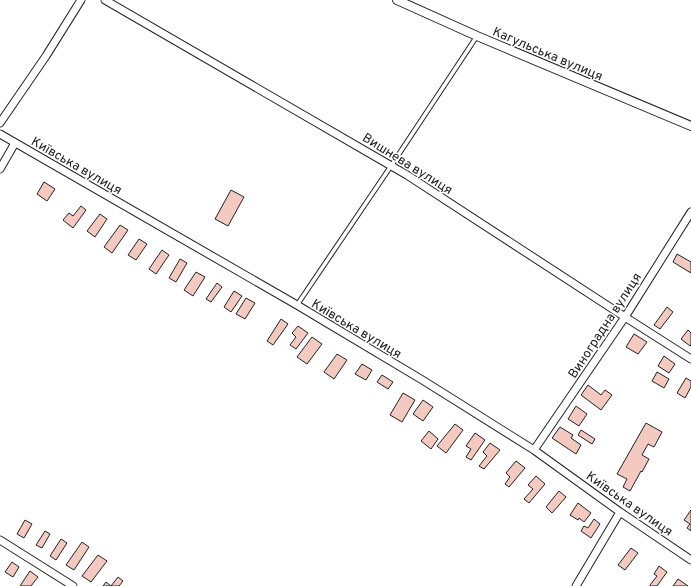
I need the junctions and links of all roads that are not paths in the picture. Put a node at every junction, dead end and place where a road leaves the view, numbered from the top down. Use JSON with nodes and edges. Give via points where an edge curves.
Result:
{"nodes":[{"id":1,"x":81,"y":0,"type":"edge"},
{"id":2,"x":105,"y":0,"type":"edge"},
{"id":3,"x":397,"y":0,"type":"edge"},
{"id":4,"x":477,"y":36,"type":"junction"},
{"id":5,"x":0,"y":123,"type":"edge"},
{"id":6,"x":691,"y":126,"type":"edge"},
{"id":7,"x":0,"y":134,"type":"edge"},
{"id":8,"x":15,"y":143,"type":"junction"},
{"id":9,"x":391,"y":166,"type":"junction"},
{"id":10,"x":0,"y":169,"type":"edge"},
{"id":11,"x":691,"y":212,"type":"edge"},
{"id":12,"x":297,"y":305,"type":"junction"},
{"id":13,"x":625,"y":317,"type":"junction"},
{"id":14,"x":691,"y":359,"type":"edge"},
{"id":15,"x":534,"y":450,"type":"junction"},
{"id":16,"x":620,"y":512,"type":"junction"},
{"id":17,"x":0,"y":540,"type":"edge"},
{"id":18,"x":691,"y":560,"type":"edge"},
{"id":19,"x":73,"y":586,"type":"edge"},
{"id":20,"x":576,"y":586,"type":"edge"}],
"edges":[{"from":1,"to":5,"type":"street"},
{"from":2,"to":9,"type":"street","name":"Вишнева вулиця"},
{"from":3,"to":4,"type":"street","name":"Кагульська вулиця"},
{"from":4,"to":6,"type":"street","name":"Кагульська вулиця"},
{"from":4,"to":9,"type":"lane"},
{"from":7,"to":8,"type":"street","name":"Київська вулиця"},
{"from":8,"to":10,"type":"street"},
{"from":8,"to":12,"type":"street","name":"Київська вулиця"},
{"from":9,"to":12,"type":"lane"},
{"from":9,"to":13,"type":"street","name":"Вишнева вулиця"},
{"from":11,"to":13,"type":"street","name":"Виноградна вулиця"},
{"from":12,"to":15,"type":"street","name":"Київська вулиця"},
{"from":13,"to":14,"type":"street","name":"Вишнева вулиця"},
{"from":13,"to":15,"type":"street","name":"Виноградна вулиця"},
{"from":15,"to":16,"type":"street","name":"Київська вулиця"},
{"from":16,"to":18,"type":"street","name":"Київська вулиця"},
{"from":16,"to":20,"type":"street"},
{"from":17,"to":19,"type":"street"}]}
